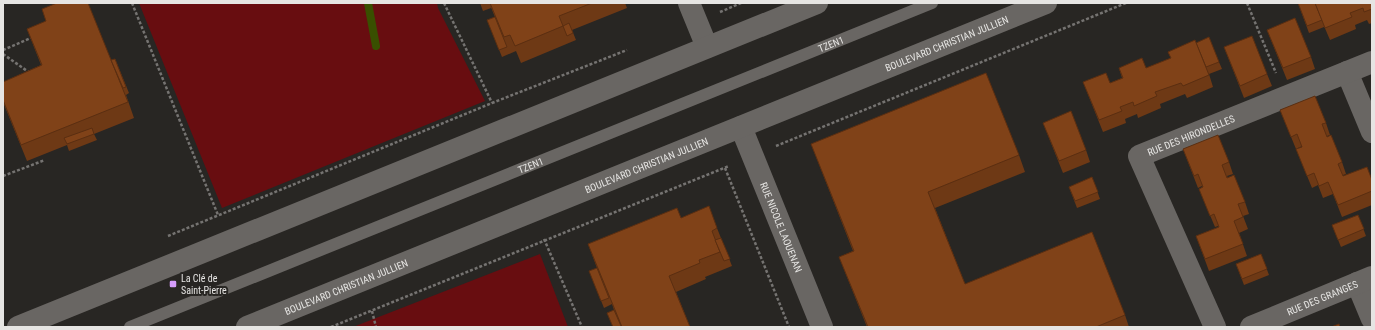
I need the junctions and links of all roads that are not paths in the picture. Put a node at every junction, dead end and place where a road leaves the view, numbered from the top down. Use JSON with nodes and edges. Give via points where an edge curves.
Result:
{"nodes":[{"id":1,"x":689,"y":3,"type":"edge"},
{"id":2,"x":817,"y":3,"type":"edge"},
{"id":3,"x":932,"y":3,"type":"edge"},
{"id":4,"x":1046,"y":3,"type":"edge"},
{"id":5,"x":707,"y":47,"type":"junction"},
{"id":6,"x":1372,"y":62,"type":"edge"},
{"id":7,"x":1347,"y":72,"type":"junction"},
{"id":8,"x":741,"y":127,"type":"junction"},
{"id":9,"x":1372,"y":132,"type":"edge"},
{"id":10,"x":1365,"y":280,"type":"edge"},
{"id":11,"x":1372,"y":319,"type":"edge"},
{"id":12,"x":18,"y":327,"type":"edge"},
{"id":13,"x":130,"y":327,"type":"edge"},
{"id":14,"x":247,"y":327,"type":"edge"},
{"id":15,"x":822,"y":327,"type":"edge"},
{"id":16,"x":1215,"y":327,"type":"edge"},
{"id":17,"x":1251,"y":327,"type":"edge"}],
"edges":[{"from":1,"to":5,"type":"street"},
{"from":2,"to":5,"type":"street"},
{"from":3,"to":13,"type":"lane","name":"TZEN1"},
{"from":4,"to":8,"type":"street","name":"BOULEVARD CHRISTIAN JULLIEN"},
{"from":5,"to":12,"type":"street"},
{"from":6,"to":7,"type":"street","name":"RUE DES HIRONDELLES"},
{"from":7,"to":9,"type":"street"},
{"from":7,"to":16,"type":"street","name":"RUE DES HIRONDELLES","via":[[1139,156]]},
{"from":8,"to":14,"type":"street","name":"BOULEVARD CHRISTIAN JULLIEN"},
{"from":8,"to":15,"type":"street","name":"RUE NICOLE LAOUENAN"},
{"from":10,"to":11,"type":"street"},
{"from":10,"to":17,"type":"street","name":"RUE DES GRANGES"}]}
